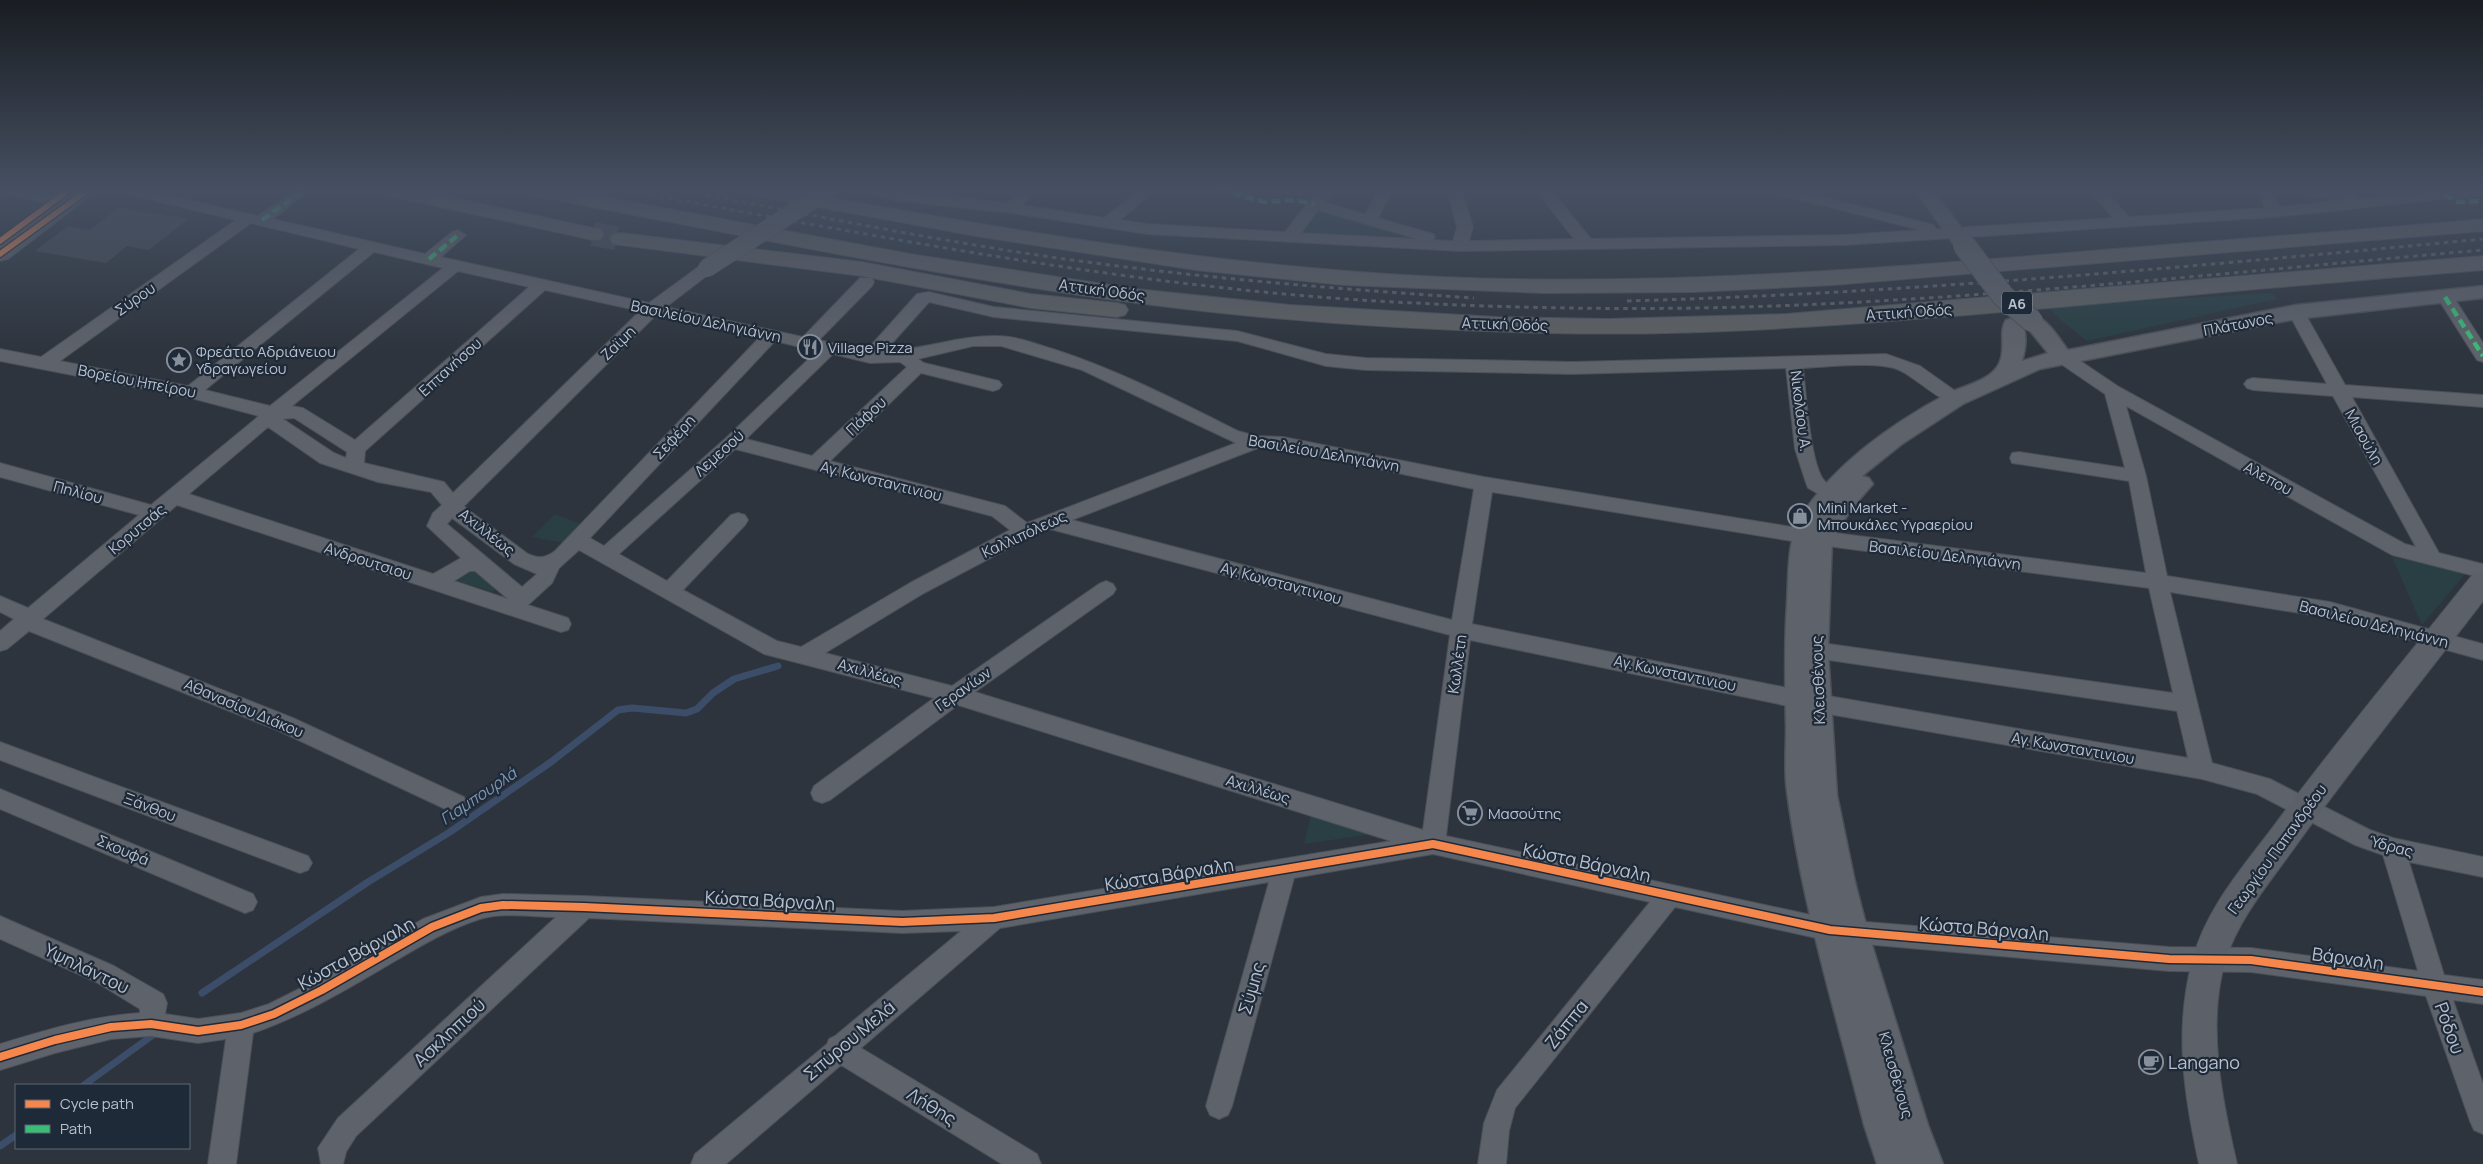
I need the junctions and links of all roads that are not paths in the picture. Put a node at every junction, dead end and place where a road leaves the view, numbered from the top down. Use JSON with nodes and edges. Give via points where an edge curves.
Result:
{"nodes":[{"id":1,"x":13,"y":244,"type":"edge"},
{"id":2,"x":219,"y":244,"type":"edge"},
{"id":3,"x":360,"y":244,"type":"edge"},
{"id":4,"x":447,"y":244,"type":"edge"},
{"id":5,"x":663,"y":244,"type":"edge"},
{"id":6,"x":744,"y":244,"type":"edge"},
{"id":7,"x":832,"y":244,"type":"edge"},
{"id":8,"x":1054,"y":244,"type":"edge"},
{"id":9,"x":1426,"y":244,"type":"edge"},
{"id":10,"x":1621,"y":244,"type":"edge"},
{"id":11,"x":1964,"y":244,"type":"edge"},
{"id":12,"x":2254,"y":244,"type":"edge"},
{"id":13,"x":1439,"y":245,"type":"joint"},
{"id":14,"x":1586,"y":245,"type":"joint"},
{"id":15,"x":1460,"y":246,"type":"joint"},
{"id":16,"x":371,"y":247,"type":"junction"},
{"id":17,"x":0,"y":254,"type":"edge"},
{"id":18,"x":429,"y":259,"type":"junction"},
{"id":19,"x":2483,"y":263,"type":"edge"},
{"id":20,"x":456,"y":265,"type":"junction"},
{"id":21,"x":866,"y":282,"type":"dead end"},
{"id":22,"x":542,"y":284,"type":"junction"},
{"id":23,"x":2483,"y":292,"type":"edge"},
{"id":24,"x":2445,"y":297,"type":"junction"},
{"id":25,"x":652,"y":309,"type":"junction"},
{"id":26,"x":994,"y":312,"type":"junction"},
{"id":27,"x":2296,"y":312,"type":"junction"},
{"id":28,"x":2022,"y":323,"type":"junction"},
{"id":29,"x":1549,"y":326,"type":"junction"},
{"id":30,"x":771,"y":335,"type":"junction"},
{"id":31,"x":988,"y":340,"type":"junction"},
{"id":32,"x":807,"y":343,"type":"junction"},
{"id":33,"x":830,"y":348,"type":"junction"},
{"id":34,"x":0,"y":355,"type":"edge"},
{"id":35,"x":904,"y":356,"type":"junction"},
{"id":36,"x":2483,"y":356,"type":"edge"},
{"id":37,"x":870,"y":357,"type":"junction"},
{"id":38,"x":2064,"y":358,"type":"junction"},
{"id":39,"x":1794,"y":362,"type":"junction"},
{"id":40,"x":45,"y":363,"type":"junction"},
{"id":41,"x":918,"y":367,"type":"junction"},
{"id":42,"x":1997,"y":380,"type":"junction"},
{"id":43,"x":2253,"y":384,"type":"dead end"},
{"id":44,"x":992,"y":385,"type":"dead end"},
{"id":45,"x":2338,"y":390,"type":"junction"},
{"id":46,"x":191,"y":392,"type":"junction"},
{"id":47,"x":2113,"y":392,"type":"junction"},
{"id":48,"x":1955,"y":399,"type":"junction"},
{"id":49,"x":2483,"y":401,"type":"edge"},
{"id":50,"x":272,"y":413,"type":"junction"},
{"id":51,"x":732,"y":442,"type":"junction"},
{"id":52,"x":1256,"y":442,"type":"junction"},
{"id":53,"x":355,"y":458,"type":"junction"},
{"id":54,"x":2019,"y":458,"type":"dead end"},
{"id":55,"x":814,"y":465,"type":"junction"},
{"id":56,"x":0,"y":470,"type":"edge"},
{"id":57,"x":2137,"y":476,"type":"junction"},
{"id":58,"x":1484,"y":484,"type":"junction"},
{"id":59,"x":175,"y":497,"type":"junction"},
{"id":60,"x":1837,"y":498,"type":"junction"},
{"id":61,"x":452,"y":504,"type":"junction"},
{"id":62,"x":155,"y":513,"type":"junction"},
{"id":63,"x":738,"y":520,"type":"dead end"},
{"id":64,"x":1047,"y":522,"type":"junction"},
{"id":65,"x":1025,"y":530,"type":"junction"},
{"id":66,"x":1812,"y":538,"type":"junction"},
{"id":67,"x":577,"y":540,"type":"junction"},
{"id":68,"x":606,"y":555,"type":"junction"},
{"id":69,"x":2433,"y":560,"type":"junction"},
{"id":70,"x":479,"y":563,"type":"junction"},
{"id":71,"x":551,"y":564,"type":"junction"},
{"id":72,"x":2483,"y":571,"type":"edge"},
{"id":73,"x":2483,"y":581,"type":"edge"},
{"id":74,"x":2158,"y":582,"type":"junction"},
{"id":75,"x":435,"y":583,"type":"junction"},
{"id":76,"x":1106,"y":589,"type":"dead end"},
{"id":77,"x":668,"y":592,"type":"junction"},
{"id":78,"x":0,"y":604,"type":"edge"},
{"id":79,"x":517,"y":604,"type":"junction"},
{"id":80,"x":29,"y":620,"type":"junction"},
{"id":81,"x":561,"y":624,"type":"dead end"},
{"id":82,"x":1461,"y":630,"type":"junction"},
{"id":83,"x":2438,"y":639,"type":"junction"},
{"id":84,"x":0,"y":643,"type":"edge"},
{"id":85,"x":1815,"y":650,"type":"junction"},
{"id":86,"x":2483,"y":652,"type":"edge"},
{"id":87,"x":805,"y":655,"type":"junction"},
{"id":88,"x":954,"y":694,"type":"junction"},
{"id":89,"x":1808,"y":702,"type":"junction"},
{"id":90,"x":2186,"y":704,"type":"junction"},
{"id":91,"x":0,"y":751,"type":"edge"},
{"id":92,"x":2202,"y":770,"type":"junction"},
{"id":93,"x":822,"y":793,"type":"dead end"},
{"id":94,"x":0,"y":799,"type":"edge"},
{"id":95,"x":456,"y":804,"type":"dead end"},
{"id":96,"x":2306,"y":808,"type":"junction"},
{"id":97,"x":1433,"y":844,"type":"junction"},
{"id":98,"x":2393,"y":848,"type":"junction"},
{"id":99,"x":300,"y":863,"type":"dead end"},
{"id":100,"x":2483,"y":867,"type":"edge"},
{"id":101,"x":1284,"y":871,"type":"junction"},
{"id":102,"x":1669,"y":896,"type":"junction"},
{"id":103,"x":245,"y":902,"type":"dead end"},
{"id":104,"x":584,"y":907,"type":"junction"},
{"id":105,"x":994,"y":918,"type":"junction"},
{"id":106,"x":0,"y":927,"type":"edge"},
{"id":107,"x":1841,"y":931,"type":"junction"},
{"id":108,"x":2209,"y":960,"type":"junction"},
{"id":109,"x":2435,"y":985,"type":"junction"},
{"id":110,"x":2483,"y":992,"type":"edge"},
{"id":111,"x":151,"y":1024,"type":"junction"},
{"id":112,"x":241,"y":1025,"type":"junction"},
{"id":113,"x":838,"y":1048,"type":"junction"},
{"id":114,"x":0,"y":1057,"type":"edge"},
{"id":115,"x":1219,"y":1106,"type":"dead end"},
{"id":116,"x":2483,"y":1121,"type":"edge"},
{"id":117,"x":1896,"y":1125,"type":"junction"},
{"id":118,"x":333,"y":1162,"type":"edge"},
{"id":119,"x":222,"y":1164,"type":"edge"},
{"id":120,"x":705,"y":1164,"type":"edge"},
{"id":121,"x":1027,"y":1164,"type":"edge"},
{"id":122,"x":1492,"y":1164,"type":"edge"},
{"id":123,"x":1894,"y":1164,"type":"edge"},
{"id":124,"x":1926,"y":1164,"type":"edge"},
{"id":125,"x":2218,"y":1164,"type":"edge"}],
"edges":[{"from":1,"to":17,"type":"main road"},
{"from":2,"to":40,"type":"street","name":"Σύρου"},
{"from":3,"to":16,"type":"street","name":"Βασιλείου Δεληγιάννη"},
{"from":4,"to":18,"type":"street"},
{"from":5,"to":29,"type":"highway","via":[[871,271],[1070,306],[1422,333],[1474,333]]},
{"from":6,"to":25,"type":"street","name":"Ζαϊμη","bridge":true},
{"from":7,"to":29,"type":"highway","name":"Αττική Οδός","number":"Α6","via":[[1134,296],[1359,317]]},
{"from":8,"to":12,"type":"highway","via":[[1225,267],[1345,278],[1610,286],[1741,284],[1915,273]]},
{"from":9,"to":13,"type":"street"},
{"from":10,"to":14,"type":"street"},
{"from":11,"to":28,"type":"street","bridge":true},
{"from":13,"to":15,"type":"street"},
{"from":14,"to":15,"type":"street"},
{"from":16,"to":18,"type":"street","name":"Βασιλείου Δεληγιάννη"},
{"from":16,"to":46,"type":"street"},
{"from":18,"to":20,"type":"street","name":"Βασιλείου Δεληγιάννη"},
{"from":19,"to":29,"type":"highway","name":"Αττική Οδός","number":"Α6","via":[[1951,309],[1773,321]]},
{"from":20,"to":22,"type":"street","name":"Βασιλείου Δεληγιάννη"},
{"from":20,"to":50,"type":"street","name":"Κορυτσάς"},
{"from":21,"to":32,"type":"street"},
{"from":22,"to":25,"type":"street","name":"Βασιλείου Δεληγιάννη"},
{"from":22,"to":53,"type":"street","name":"Επτανήσου"},
{"from":23,"to":24,"type":"street","name":"Πλάτωνος"},
{"from":24,"to":27,"type":"street","name":"Πλάτωνος"},
{"from":24,"to":36,"type":"street"},
{"from":25,"to":30,"type":"street","name":"Βασιλείου Δεληγιάννη"},
{"from":25,"to":61,"type":"street","name":"Ζαϊμη"},
{"from":26,"to":31,"type":"street"},
{"from":26,"to":37,"type":"street","via":[[923,298]]},
{"from":26,"to":39,"type":"street","via":[[1237,336],[1326,360],[1366,364],[1572,368]]},
{"from":27,"to":38,"type":"street","name":"Πλάτωνος"},
{"from":27,"to":45,"type":"street","name":"Μιαούλη"},
{"from":28,"to":38,"type":"street"},
{"from":28,"to":42,"type":"street","via":[[2015,354],[2007,370]]},
{"from":30,"to":32,"type":"street","name":"Βασιλείου Δεληγιάννη"},
{"from":30,"to":67,"type":"street","name":"Σεφέρη"},
{"from":31,"to":35,"type":"street","name":"Βασιλείου Δεληγιάννη"},
{"from":31,"to":52,"type":"street","name":"Βασιλείου Δεληγιάννη","via":[[1028,347],[1088,366],[1232,435]]},
{"from":32,"to":33,"type":"street","name":"Βασιλείου Δεληγιάννη"},
{"from":33,"to":37,"type":"street","name":"Βασιλείου Δεληγιάννη"},
{"from":33,"to":51,"type":"street","name":"Λεμεσού"},
{"from":34,"to":40,"type":"street","name":"Βορείου Ηπείρου"},
{"from":35,"to":37,"type":"street","name":"Βασιλείου Δεληγιάννη"},
{"from":35,"to":41,"type":"street"},
{"from":38,"to":42,"type":"street","name":"Πλάτωνος","via":[[2035,363]]},
{"from":38,"to":47,"type":"street","name":"Αλεπου"},
{"from":38,"to":60,"type":"street","name":"Κλεισθένους","via":[[2045,374],[1968,408]]},
{"from":39,"to":48,"type":"street","via":[[1898,362]]},
{"from":39,"to":60,"type":"street","name":"Νικολάου Α.","via":[[1804,450],[1815,483]]},
{"from":40,"to":46,"type":"street","name":"Βορείου Ηπείρου"},
{"from":41,"to":44,"type":"street"},
{"from":41,"to":55,"type":"street","name":"Πάφου"},
{"from":42,"to":48,"type":"street","name":"Κλεισθένους"},
{"from":43,"to":45,"type":"street"},
{"from":45,"to":49,"type":"street"},
{"from":45,"to":69,"type":"street","name":"Μιαούλη"},
{"from":46,"to":50,"type":"street","name":"Βορείου Ηπείρου"},
{"from":47,"to":57,"type":"street"},
{"from":47,"to":69,"type":"street","name":"Αλεπου","via":[[2400,550]]},
{"from":48,"to":60,"type":"street","name":"Κλεισθένους","via":[[1894,438],[1845,477]]},
{"from":50,"to":53,"type":"street","name":"Αχιλλέως","via":[[275,423],[326,458]]},
{"from":50,"to":59,"type":"street","name":"Κορυτσάς"},
{"from":51,"to":55,"type":"street","name":"Αγ. Κωνσταντινιου"},
{"from":51,"to":68,"type":"street","name":"Λεμεσού"},
{"from":52,"to":58,"type":"street","name":"Βασιλείου Δεληγιάννη","via":[[1283,443]]},
{"from":52,"to":64,"type":"street","name":"Καλλιπόλεως"},
{"from":53,"to":61,"type":"street","name":"Αχιλλέως","via":[[378,475],[437,487]]},
{"from":54,"to":57,"type":"street"},
{"from":55,"to":65,"type":"street","name":"Αγ. Κωνσταντινιου","via":[[998,511]]},
{"from":56,"to":62,"type":"street","name":"Πηλίου"},
{"from":57,"to":74,"type":"street"},
{"from":58,"to":66,"type":"street","name":"Βασιλείου Δεληγιάννη"},
{"from":58,"to":82,"type":"street","name":"Κωλλέτη"},
{"from":59,"to":62,"type":"street","name":"Κορυτσάς"},
{"from":59,"to":75,"type":"street","name":"Ανδρουτσιου"},
{"from":60,"to":66,"type":"street","name":"Κλεισθένους"},
{"from":61,"to":70,"type":"street","name":"Ζαϊμη","via":[[437,526]]},
{"from":61,"to":71,"type":"street","name":"Αχιλλέως","via":[[460,514],[521,559],[534,565]]},
{"from":62,"to":80,"type":"street","name":"Κορυτσάς"},
{"from":63,"to":77,"type":"street"},
{"from":64,"to":65,"type":"street","name":"Καλλιπόλεως"},
{"from":64,"to":82,"type":"street","name":"Αγ. Κωνσταντινιου"},
{"from":65,"to":87,"type":"street","name":"Καλλιπόλεως"},
{"from":66,"to":74,"type":"street","name":"Βασιλείου Δεληγιάννη"},
{"from":66,"to":85,"type":"street","name":"Κλεισθένους"},
{"from":66,"to":89,"type":"street","name":"Κλεισθένους","via":[[1797,640]]},
{"from":67,"to":68,"type":"street","name":"Αχιλλέως"},
{"from":67,"to":71,"type":"street"},
{"from":68,"to":77,"type":"street","name":"Αχιλλέως"},
{"from":69,"to":72,"type":"street","name":"Αλεπου"},
{"from":70,"to":75,"type":"street","via":[[466,564]]},
{"from":70,"to":79,"type":"street"},
{"from":71,"to":79,"type":"street","via":[[545,578]]},
{"from":73,"to":83,"type":"main road","name":"Γεωργίου Παπανδρέου"},
{"from":74,"to":83,"type":"street","name":"Βασιλείου Δεληγιάννη","via":[[2330,610]]},
{"from":74,"to":90,"type":"street"},
{"from":75,"to":79,"type":"street","name":"Ανδρουτσιου"},
{"from":76,"to":88,"type":"street","name":"Γερανίων"},
{"from":77,"to":87,"type":"street","name":"Αχιλλέως","via":[[771,648]]},
{"from":78,"to":80,"type":"street","name":"Αθανασίου Διάκου","via":[[17,610]]},
{"from":79,"to":81,"type":"street","name":"Ανδρουτσιου"},
{"from":80,"to":84,"type":"street","name":"Κορυτσάς"},
{"from":80,"to":95,"type":"street","name":"Αθανασίου Διάκου","via":[[40,628],[285,724]]},
{"from":82,"to":89,"type":"street","name":"Αγ. Κωνσταντινιου"},
{"from":82,"to":97,"type":"street","name":"Κωλλέτη"},
{"from":83,"to":86,"type":"street","name":"Βασιλείου Δεληγιάννη"},
{"from":83,"to":96,"type":"main road","name":"Γεωργίου Παπανδρέου"},
{"from":85,"to":89,"type":"street","name":"Κλεισθένους"},
{"from":85,"to":90,"type":"street"},
{"from":87,"to":88,"type":"street","name":"Αχιλλέως"},
{"from":88,"to":93,"type":"street","name":"Γερανίων"},
{"from":88,"to":97,"type":"street","name":"Αχιλλέως"},
{"from":89,"to":92,"type":"street","name":"Αγ. Κωνσταντινιου"},
{"from":89,"to":107,"type":"street","name":"Κλεισθένους","via":[[1840,882]]},
{"from":90,"to":92,"type":"street"},
{"from":91,"to":99,"type":"street","name":"Ξάνθου"},
{"from":92,"to":96,"type":"street","name":"Αγ. Κωνσταντινιου","via":[[2262,786]]},
{"from":94,"to":103,"type":"street","name":"Σκουφά"},
{"from":96,"to":98,"type":"street","name":"Ύδρας","via":[[2363,838]]},
{"from":96,"to":108,"type":"main road","name":"Γεωργίου Παπανδρέου","via":[[2229,912]]},
{"from":97,"to":101,"type":"street","name":"Κώστα Βάρναλη"},
{"from":97,"to":102,"type":"street","name":"Κώστα Βάρναλη"},
{"from":98,"to":100,"type":"street","name":"Ύδρας"},
{"from":98,"to":109,"type":"street","name":"Ρόδου"},
{"from":101,"to":105,"type":"street","name":"Κώστα Βάρναλη"},
{"from":101,"to":115,"type":"street","name":"Σύμης"},
{"from":102,"to":107,"type":"street","name":"Κώστα Βάρναλη"},
{"from":102,"to":122,"type":"street","name":"Ζάππα","via":[[1506,1099],[1497,1116]]},
{"from":104,"to":105,"type":"street","name":"Κώστα Βάρναλη","via":[[902,922]]},
{"from":104,"to":112,"type":"street","name":"Κώστα Βάρναλη","via":[[503,905],[466,913],[432,927],[274,1014]]},
{"from":104,"to":118,"type":"street","name":"Ασκληπιού","via":[[347,1127],[332,1148]]},
{"from":105,"to":113,"type":"street","name":"Σπύρου Μελά"},
{"from":106,"to":111,"type":"street","name":"Υψηλάντου","via":[[105,974],[154,1003]]},
{"from":107,"to":108,"type":"street","name":"Κώστα Βάρναλη"},
{"from":107,"to":117,"type":"street","name":"Κλεισθένους"},
{"from":108,"to":109,"type":"street","name":"Βάρναλη","via":[[2251,960]]},
{"from":108,"to":125,"type":"main road","name":"Γεωργίου Παπανδρέου","via":[[2201,1004],[2200,1050],[2204,1102]]},
{"from":109,"to":110,"type":"street","name":"Βάρναλη"},
{"from":109,"to":116,"type":"street","name":"Ρόδου"},
{"from":111,"to":112,"type":"street","name":"Κώστα Βάρναλη","via":[[198,1032]]},
{"from":111,"to":114,"type":"street","name":"Κώστα Βάρναλη","via":[[111,1027]]},
{"from":112,"to":119,"type":"street"},
{"from":113,"to":120,"type":"street","name":"Σπύρου Μελά"},
{"from":113,"to":121,"type":"street","name":"Λήθης"},
{"from":117,"to":123,"type":"street","name":"Κλεισθένους"},
{"from":117,"to":124,"type":"street","name":"Κλεισθένους"}]}
